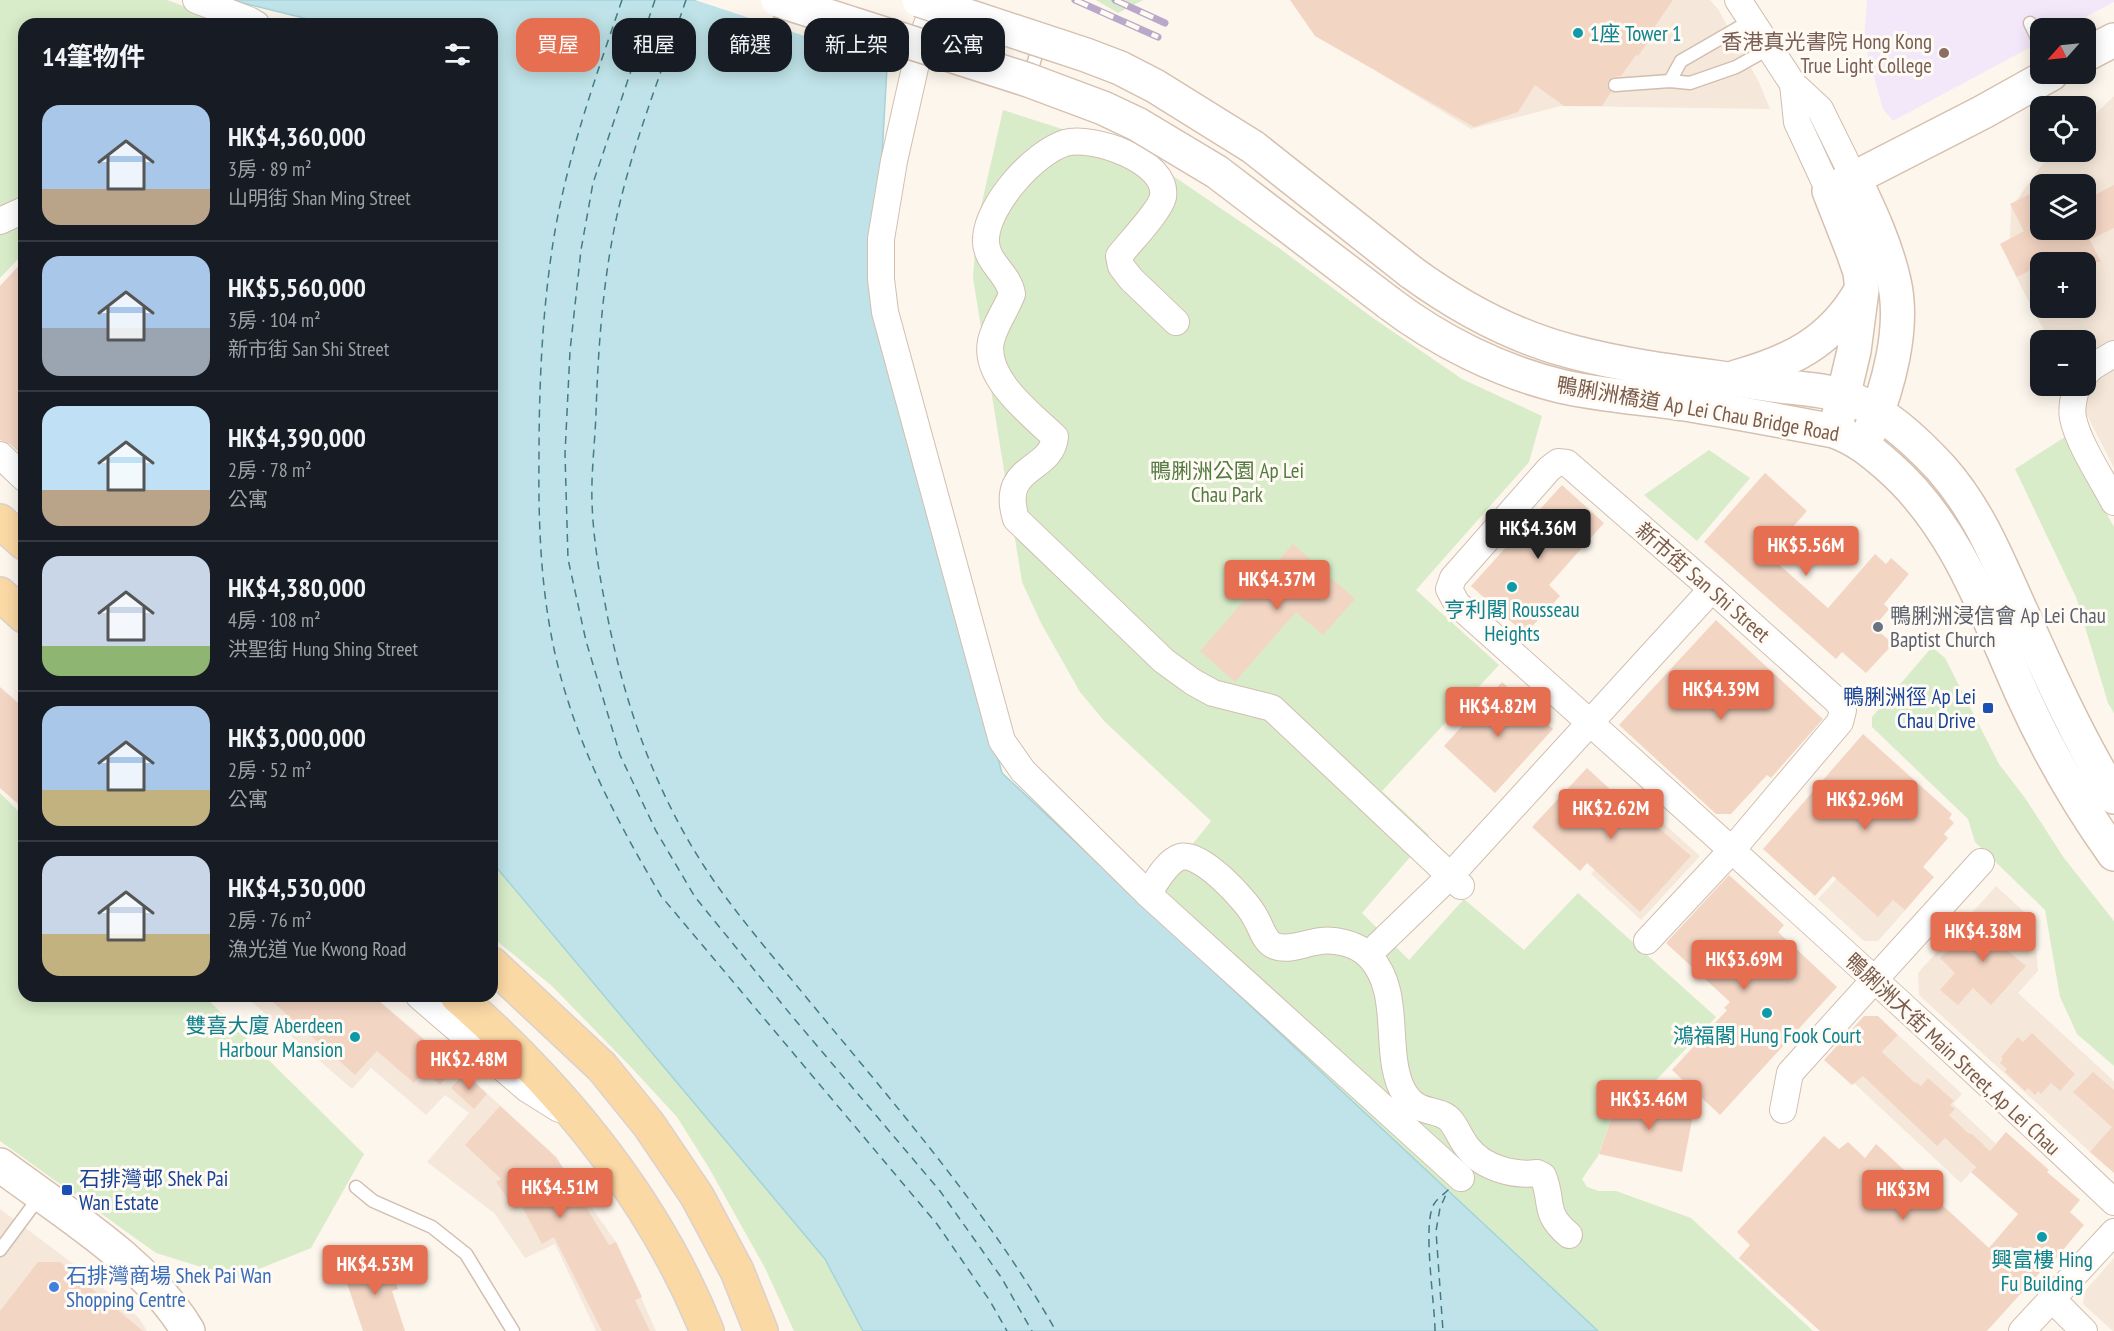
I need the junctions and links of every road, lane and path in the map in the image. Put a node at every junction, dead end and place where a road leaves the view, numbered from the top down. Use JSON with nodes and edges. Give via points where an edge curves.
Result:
{"nodes":[{"id":1,"x":196,"y":0,"type":"edge"},
{"id":2,"x":778,"y":0,"type":"edge"},
{"id":3,"x":920,"y":0,"type":"edge"},
{"id":4,"x":937,"y":0,"type":"edge"},
{"id":5,"x":1745,"y":10,"type":"edge"},
{"id":6,"x":244,"y":18,"type":"edge"},
{"id":7,"x":1041,"y":39,"type":"junction"},
{"id":8,"x":2114,"y":39,"type":"edge"},
{"id":9,"x":1770,"y":48,"type":"junction"},
{"id":10,"x":2096,"y":49,"type":"edge"},
{"id":11,"x":1028,"y":80,"type":"junction"},
{"id":12,"x":1671,"y":81,"type":"junction"},
{"id":13,"x":2032,"y":84,"type":"edge"},
{"id":14,"x":1615,"y":85,"type":"dead end"},
{"id":15,"x":1841,"y":184,"type":"junction"},
{"id":16,"x":18,"y":213,"type":"edge"},
{"id":17,"x":0,"y":221,"type":"edge"},
{"id":18,"x":1862,"y":290,"type":"junction"},
{"id":19,"x":1176,"y":322,"type":"dead end"},
{"id":20,"x":2114,"y":354,"type":"edge"},
{"id":21,"x":2096,"y":365,"type":"edge"},
{"id":22,"x":1728,"y":379,"type":"junction"},
{"id":23,"x":1845,"y":396,"type":"junction"},
{"id":24,"x":2074,"y":396,"type":"edge"},
{"id":25,"x":1878,"y":413,"type":"junction"},
{"id":26,"x":1834,"y":431,"type":"junction"},
{"id":27,"x":1864,"y":445,"type":"junction"},
{"id":28,"x":0,"y":455,"type":"edge"},
{"id":29,"x":18,"y":472,"type":"edge"},
{"id":30,"x":2114,"y":502,"type":"edge"},
{"id":31,"x":0,"y":521,"type":"edge"},
{"id":32,"x":18,"y":538,"type":"edge"},
{"id":33,"x":1449,"y":589,"type":"joint"},
{"id":34,"x":1712,"y":589,"type":"junction"},
{"id":35,"x":1590,"y":723,"type":"junction"},
{"id":36,"x":2114,"y":797,"type":"edge"},
{"id":37,"x":1731,"y":851,"type":"junction"},
{"id":38,"x":2114,"y":854,"type":"edge"},
{"id":39,"x":1981,"y":862,"type":"dead end"},
{"id":40,"x":1456,"y":881,"type":"junction"},
{"id":41,"x":1148,"y":894,"type":"junction"},
{"id":42,"x":1647,"y":941,"type":"dead end"},
{"id":43,"x":1368,"y":955,"type":"junction"},
{"id":44,"x":498,"y":970,"type":"edge"},
{"id":45,"x":1874,"y":980,"type":"junction"},
{"id":46,"x":426,"y":1002,"type":"edge"},
{"id":47,"x":463,"y":1002,"type":"edge"},
{"id":48,"x":1401,"y":1086,"type":"junction"},
{"id":49,"x":1368,"y":1094,"type":"junction"},
{"id":50,"x":1784,"y":1110,"type":"dead end"},
{"id":51,"x":584,"y":1126,"type":"junction"},
{"id":52,"x":1460,"y":1137,"type":"junction"},
{"id":53,"x":1437,"y":1156,"type":"junction"},
{"id":54,"x":0,"y":1165,"type":"edge"},
{"id":55,"x":1461,"y":1178,"type":"dead end"},
{"id":56,"x":356,"y":1186,"type":"dead end"},
{"id":57,"x":40,"y":1195,"type":"junction"},
{"id":58,"x":2114,"y":1202,"type":"edge"},
{"id":59,"x":2114,"y":1232,"type":"edge"},
{"id":60,"x":1569,"y":1235,"type":"dead end"},
{"id":61,"x":0,"y":1250,"type":"edge"},
{"id":62,"x":2051,"y":1298,"type":"junction"},
{"id":63,"x":189,"y":1331,"type":"edge"},
{"id":64,"x":513,"y":1331,"type":"edge"},
{"id":65,"x":707,"y":1331,"type":"edge"},
{"id":66,"x":761,"y":1331,"type":"edge"},
{"id":67,"x":2022,"y":1331,"type":"edge"},
{"id":68,"x":2084,"y":1331,"type":"edge"}],
"edges":[{"from":1,"to":6,"type":"street"},
{"from":2,"to":11,"type":"main road","name":"鴨脷洲橋道 Ap Lei Chau Bridge Road","bridge":true},
{"from":3,"to":7,"type":"main road","name":"鴨脷洲橋道 Ap Lei Chau Bridge Road","bridge":true},
{"from":4,"to":41,"type":"street","via":[[922,37],[881,239],[885,312],[1002,741],[1023,771]]},
{"from":5,"to":9,"type":"street"},
{"from":5,"to":12,"type":"lane","via":[[1681,61]]},
{"from":7,"to":11,"type":"lane"},
{"from":7,"to":22,"type":"main road","name":"鴨脷洲橋道 Ap Lei Chau Bridge Road","bridge":true,"via":[[1120,68],[1218,124],[1253,147],[1411,272],[1472,311],[1571,352]]},
{"from":8,"to":10,"type":"main road"},
{"from":9,"to":12,"type":"lane","via":[[1736,67],[1690,83]]},
{"from":9,"to":15,"type":"street","via":[[1793,84],[1820,109]]},
{"from":11,"to":26,"type":"main road","name":"鴨脷洲橋道 Ap Lei Chau Bridge Road","bridge":true,"via":[[1128,120],[1217,172],[1413,321],[1522,375],[1582,390]]},
{"from":12,"to":14,"type":"lane"},
{"from":13,"to":15,"type":"main road"},
{"from":15,"to":18,"type":"main road"},
{"from":15,"to":25,"type":"main road","via":[[1884,245],[1895,283],[1898,312],[1893,360]]},
{"from":16,"to":17,"type":"street"},
{"from":18,"to":22,"type":"main road","via":[[1841,321],[1808,347],[1770,367]]},
{"from":18,"to":23,"type":"main road"},
{"from":19,"to":40,"type":"street","via":[[1121,266],[1119,256],[1162,199],[1163,187],[1148,166],[1122,151],[1092,143],[1066,143],[1036,160],[1020,175],[1006,192],[986,234],[988,254],[1012,294],[991,342],[991,361],[1007,389],[1055,437],[1049,452],[1015,483],[1011,498],[1016,519],[1164,661],[1213,693],[1272,708]]},
{"from":20,"to":21,"type":"street"},
{"from":22,"to":23,"type":"main road","name":"鴨脷洲橋道 Ap Lei Chau Bridge Road"},
{"from":23,"to":25,"type":"main road","name":"鴨脷洲橋道 Ap Lei Chau Bridge Road"},
{"from":23,"to":26,"type":"main road"},
{"from":24,"to":30,"type":"street","via":[[2072,417]]},
{"from":25,"to":27,"type":"main road"},
{"from":25,"to":36,"type":"main road","name":"鴨脷洲橋道 Ap Lei Chau Bridge Road","via":[[1942,469],[1980,521],[2084,746]]},
{"from":26,"to":27,"type":"main road","name":"鴨脷洲橋道 Ap Lei Chau Bridge Road"},
{"from":27,"to":38,"type":"main road","name":"鴨脷洲橋道 Ap Lei Chau Bridge Road","via":[[1917,494],[1949,537],[2061,771]]},
{"from":28,"to":29,"type":"street"},
{"from":31,"to":32,"type":"main road"},
{"from":33,"to":34,"type":"street","name":"新市街 San Shi Street","via":[[1453,578],[1558,462],[1567,463]]},
{"from":33,"to":35,"type":"street","name":"鴨脷洲大街 Main Street, Ap Lei Chau","via":[[1457,604]]},
{"from":34,"to":35,"type":"street"},
{"from":34,"to":37,"type":"street","name":"新市街 San Shi Street","via":[[1843,710],[1839,722]]},
{"from":35,"to":37,"type":"street","name":"鴨脷洲大街 Main Street, Ap Lei Chau"},
{"from":35,"to":40,"type":"street"},
{"from":37,"to":42,"type":"street"},
{"from":37,"to":45,"type":"street","name":"鴨脷洲大街 Main Street, Ap Lei Chau"},
{"from":39,"to":45,"type":"street"},
{"from":40,"to":43,"type":"street"},
{"from":41,"to":43,"type":"street","via":[[1173,862],[1180,857],[1194,858],[1240,895],[1274,946],[1288,948],[1339,941]]},
{"from":41,"to":49,"type":"street"},
{"from":43,"to":48,"type":"street","via":[[1380,969],[1387,990]]},
{"from":44,"to":66,"type":"main road","via":[[602,1067],[649,1125],[697,1196],[737,1271]]},
{"from":45,"to":50,"type":"street","via":[[1790,1073]]},
{"from":45,"to":58,"type":"street","name":"鴨脷洲大街 Main Street, Ap Lei Chau"},
{"from":46,"to":51,"type":"street","via":[[527,1089]]},
{"from":47,"to":51,"type":"main road","via":[[527,1062]]},
{"from":48,"to":49,"type":"street"},
{"from":48,"to":52,"type":"street","via":[[1419,1108],[1450,1120]]},
{"from":49,"to":53,"type":"street"},
{"from":51,"to":65,"type":"main road","via":[[609,1156],[650,1219]]},
{"from":52,"to":53,"type":"street"},
{"from":52,"to":60,"type":"street","via":[[1475,1156],[1488,1164],[1524,1175],[1543,1176],[1549,1208],[1557,1224]]},
{"from":53,"to":55,"type":"street"},
{"from":54,"to":57,"type":"main road"},
{"from":56,"to":64,"type":"lane","via":[[373,1201],[432,1227],[457,1245]]},
{"from":57,"to":61,"type":"lane"},
{"from":57,"to":63,"type":"main road","via":[[137,1269]]},
{"from":59,"to":62,"type":"street"},
{"from":62,"to":67,"type":"street"},
{"from":62,"to":68,"type":"street"}]}
